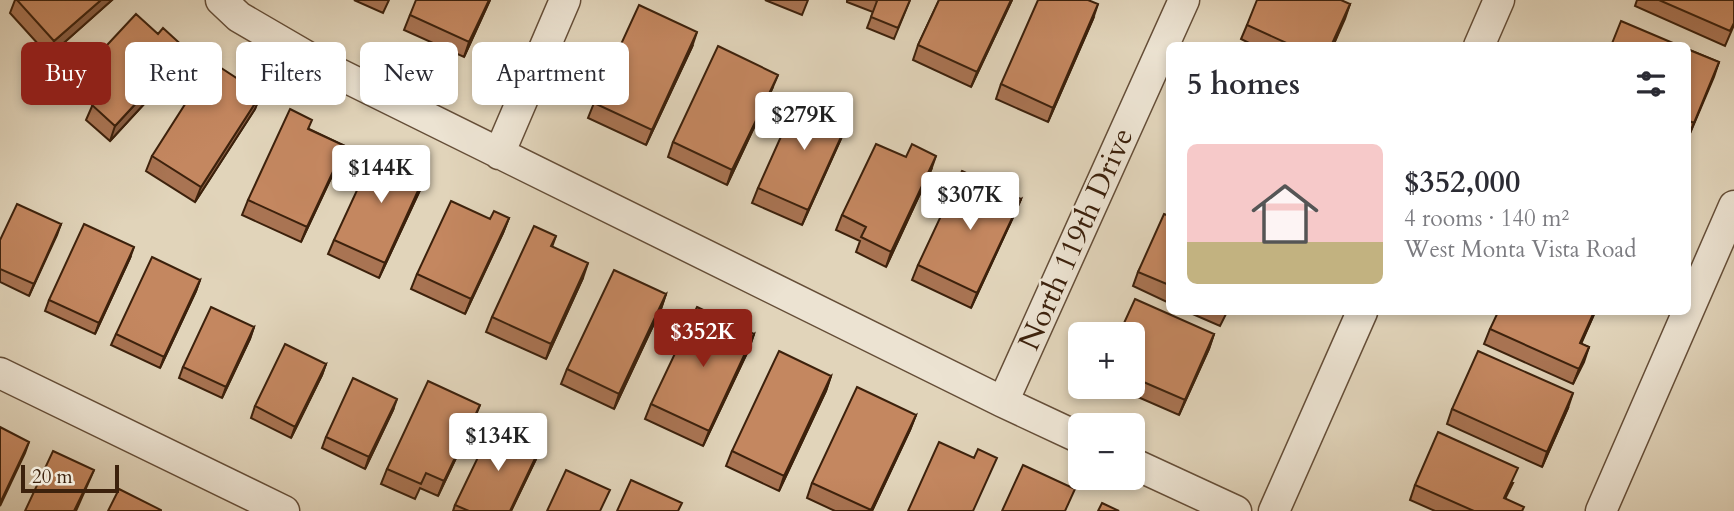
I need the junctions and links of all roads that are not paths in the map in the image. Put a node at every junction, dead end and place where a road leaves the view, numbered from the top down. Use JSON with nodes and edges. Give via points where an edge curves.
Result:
{"nodes":[{"id":1,"x":221,"y":0,"type":"edge"},
{"id":2,"x":565,"y":0,"type":"edge"},
{"id":3,"x":1184,"y":0,"type":"edge"},
{"id":4,"x":1499,"y":0,"type":"edge"},
{"id":5,"x":1481,"y":42,"type":"edge"},
{"id":6,"x":499,"y":154,"type":"junction"},
{"id":7,"x":1732,"y":218,"type":"edge"},
{"id":8,"x":1691,"y":310,"type":"edge"},
{"id":9,"x":1361,"y":315,"type":"edge"},
{"id":10,"x":1689,"y":315,"type":"edge"},
{"id":11,"x":0,"y":373,"type":"edge"},
{"id":12,"x":1003,"y":402,"type":"junction"},
{"id":13,"x":1068,"y":432,"type":"edge"},
{"id":14,"x":1145,"y":469,"type":"edge"},
{"id":15,"x":284,"y":511,"type":"edge"},
{"id":16,"x":1236,"y":511,"type":"edge"},
{"id":17,"x":1274,"y":511,"type":"edge"},
{"id":18,"x":1601,"y":511,"type":"edge"}],
"edges":[{"from":1,"to":6,"type":"street","via":[[239,17],[325,67]]},
{"from":2,"to":6,"type":"street"},
{"from":3,"to":12,"type":"street","name":"North 119th Drive"},
{"from":4,"to":5,"type":"street"},
{"from":6,"to":12,"type":"street"},
{"from":7,"to":8,"type":"street"},
{"from":9,"to":17,"type":"street"},
{"from":10,"to":18,"type":"street"},
{"from":11,"to":15,"type":"street"},
{"from":12,"to":13,"type":"street"},
{"from":14,"to":16,"type":"street"}]}
